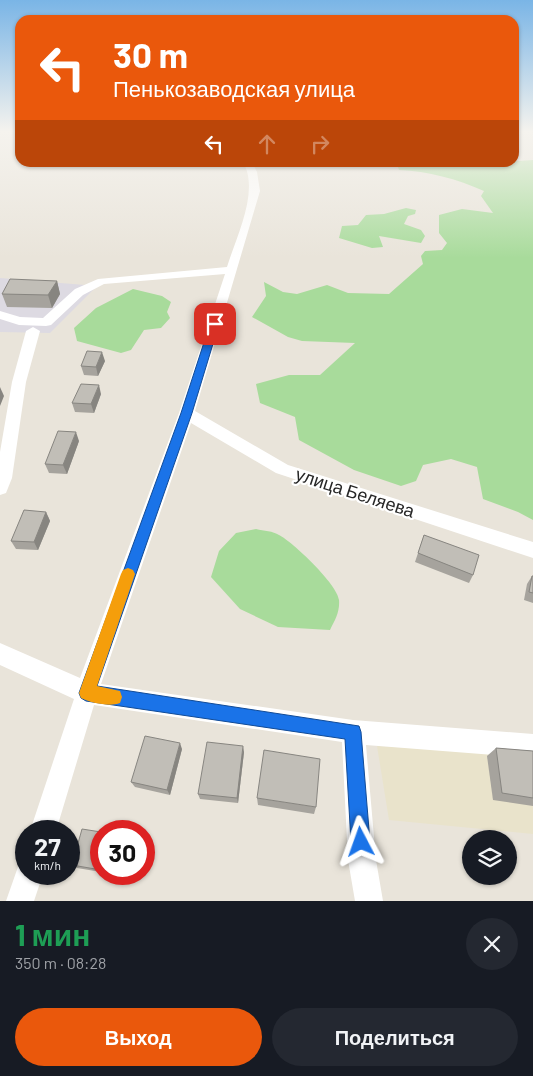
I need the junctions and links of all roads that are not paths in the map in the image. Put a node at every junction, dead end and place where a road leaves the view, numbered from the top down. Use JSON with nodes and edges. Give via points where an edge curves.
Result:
{"nodes":[{"id":1,"x":253,"y":174,"type":"edge"},
{"id":2,"x":232,"y":270,"type":"junction"},
{"id":3,"x":0,"y":315,"type":"edge"},
{"id":4,"x":33,"y":331,"type":"dead end"},
{"id":5,"x":187,"y":413,"type":"junction"},
{"id":6,"x":0,"y":488,"type":"edge"},
{"id":7,"x":533,"y":550,"type":"edge"},
{"id":8,"x":0,"y":654,"type":"edge"},
{"id":9,"x":86,"y":693,"type":"junction"},
{"id":10,"x":353,"y":732,"type":"junction"},
{"id":11,"x":533,"y":746,"type":"edge"},
{"id":12,"x":46,"y":820,"type":"edge"},
{"id":13,"x":25,"y":885,"type":"edge"},
{"id":14,"x":20,"y":901,"type":"edge"},
{"id":15,"x":369,"y":901,"type":"edge"}],
"edges":[{"from":1,"to":2,"type":"street","via":[[255,191]]},
{"from":2,"to":3,"type":"street","via":[[102,281],[79,292],[46,322],[19,321]]},
{"from":2,"to":5,"type":"street"},
{"from":4,"to":6,"type":"street","via":[[19,382]]},
{"from":5,"to":7,"type":"street","name":"улица Беляева","via":[[282,469]]},
{"from":5,"to":9,"type":"street"},
{"from":8,"to":9,"type":"street"},
{"from":9,"to":10,"type":"street"},
{"from":9,"to":12,"type":"street"},
{"from":10,"to":11,"type":"street"},
{"from":10,"to":15,"type":"street","via":[[362,860]]},
{"from":13,"to":14,"type":"street"}]}
